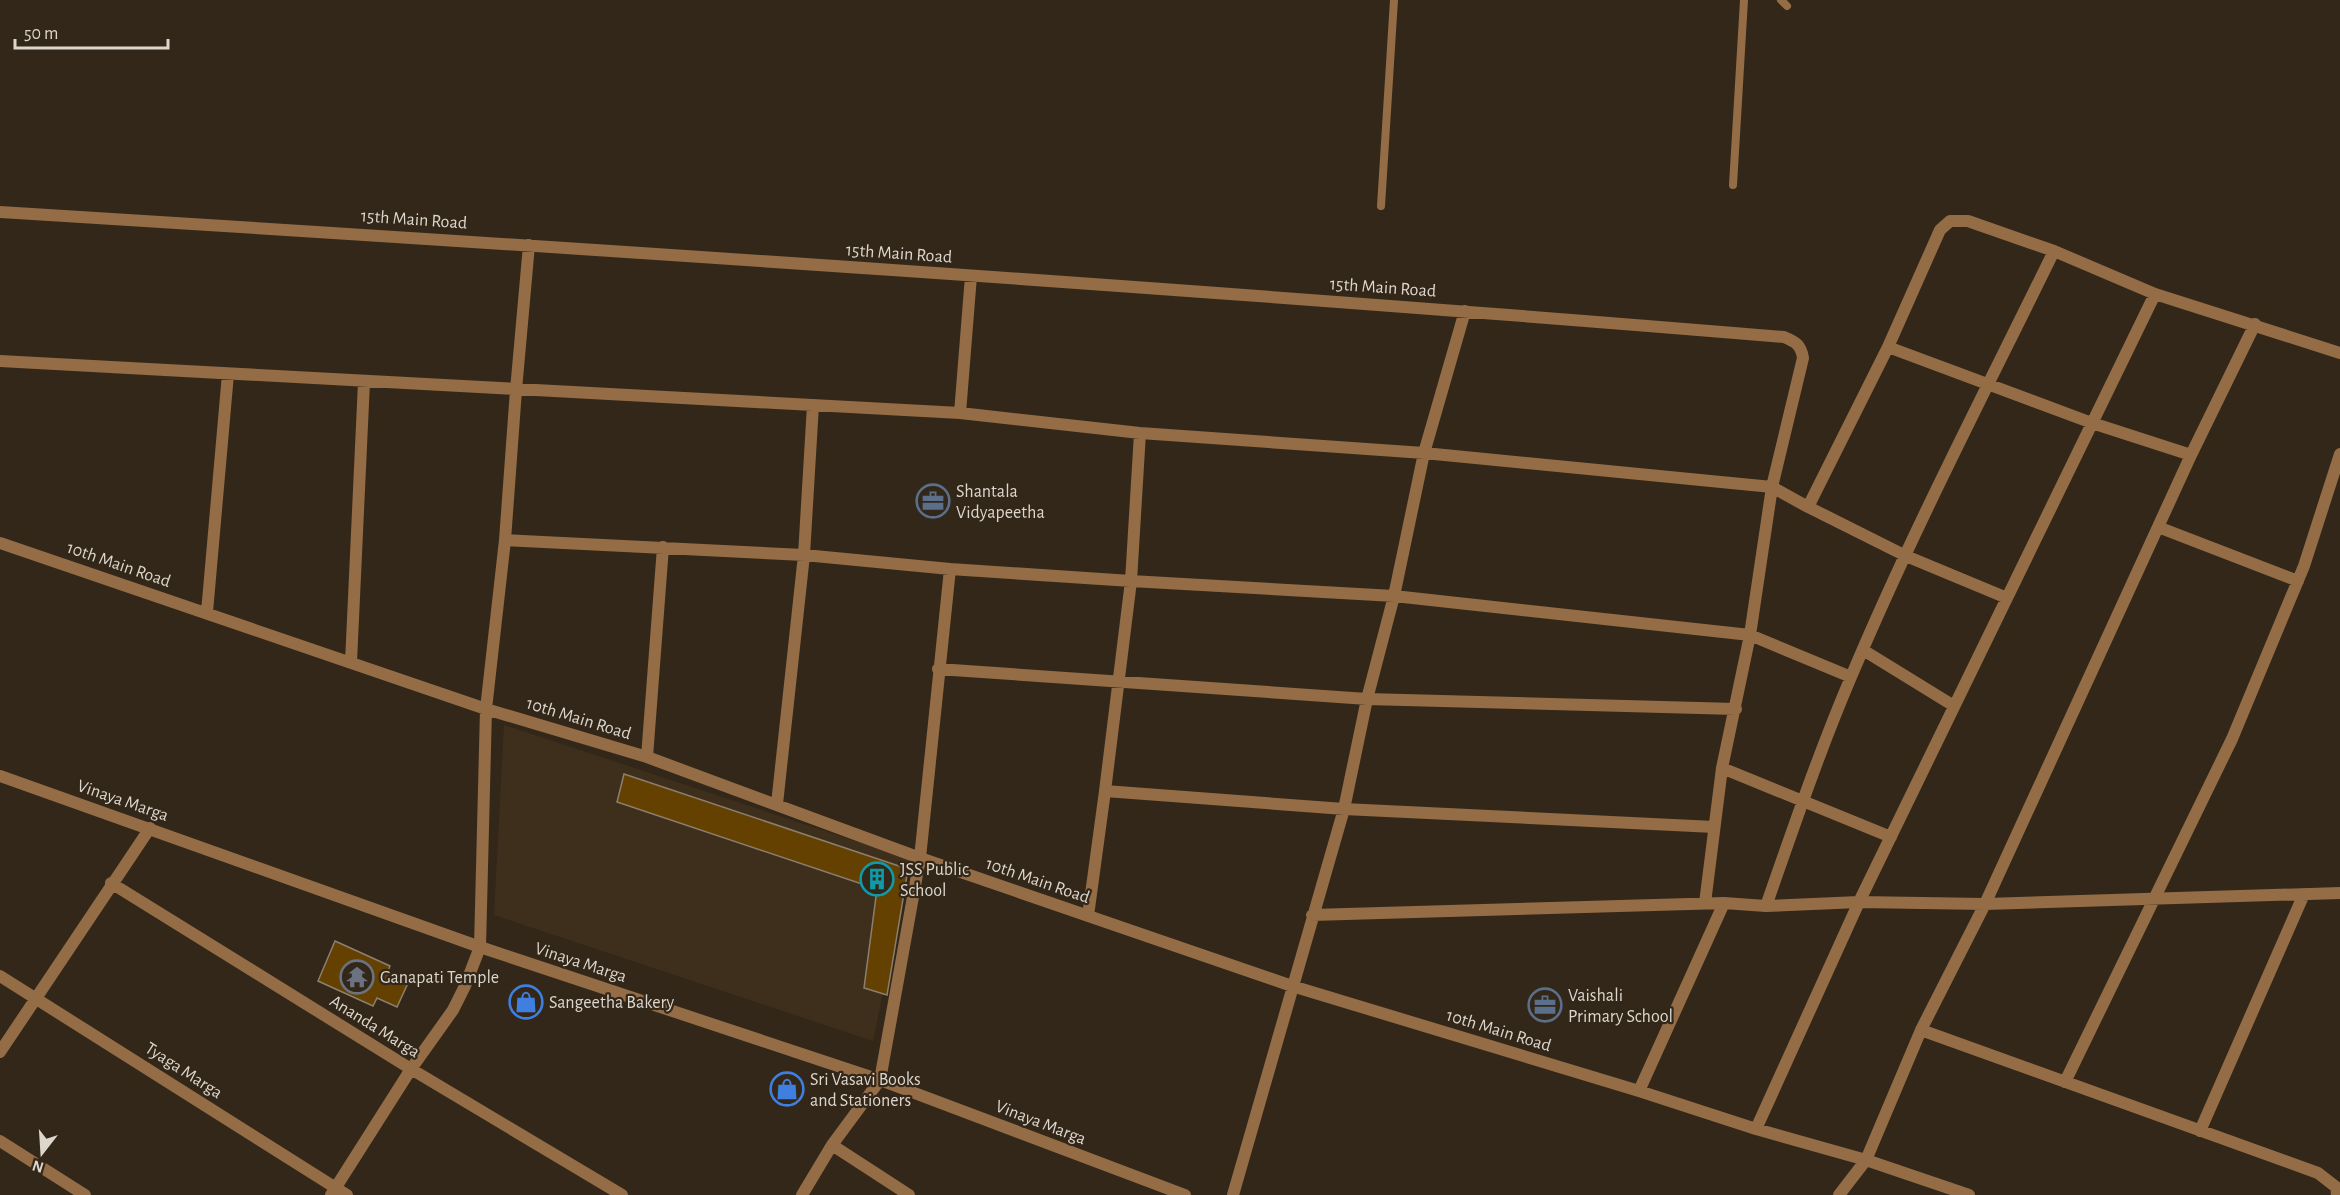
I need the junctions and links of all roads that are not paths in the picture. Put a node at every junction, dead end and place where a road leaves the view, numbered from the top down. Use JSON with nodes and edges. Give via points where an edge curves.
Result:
{"nodes":[{"id":1,"x":1394,"y":0,"type":"edge"},
{"id":2,"x":1744,"y":0,"type":"edge"},
{"id":3,"x":1733,"y":185,"type":"dead end"},
{"id":4,"x":1381,"y":206,"type":"dead end"},
{"id":5,"x":0,"y":212,"type":"edge"},
{"id":6,"x":529,"y":245,"type":"junction"},
{"id":7,"x":2054,"y":251,"type":"junction"},
{"id":8,"x":971,"y":276,"type":"junction"},
{"id":9,"x":2155,"y":294,"type":"junction"},
{"id":10,"x":1465,"y":311,"type":"junction"},
{"id":11,"x":2255,"y":324,"type":"junction"},
{"id":12,"x":1888,"y":347,"type":"junction"},
{"id":13,"x":2340,"y":353,"type":"edge"},
{"id":14,"x":0,"y":361,"type":"edge"},
{"id":15,"x":228,"y":374,"type":"junction"},
{"id":16,"x":364,"y":382,"type":"junction"},
{"id":17,"x":1989,"y":384,"type":"junction"},
{"id":18,"x":516,"y":390,"type":"junction"},
{"id":19,"x":813,"y":405,"type":"junction"},
{"id":20,"x":960,"y":413,"type":"junction"},
{"id":21,"x":2092,"y":423,"type":"junction"},
{"id":22,"x":1140,"y":433,"type":"junction"},
{"id":23,"x":1424,"y":453,"type":"junction"},
{"id":24,"x":2340,"y":454,"type":"edge"},
{"id":25,"x":2191,"y":456,"type":"junction"},
{"id":26,"x":1772,"y":487,"type":"junction"},
{"id":27,"x":1808,"y":507,"type":"junction"},
{"id":28,"x":2158,"y":527,"type":"junction"},
{"id":29,"x":505,"y":540,"type":"junction"},
{"id":30,"x":0,"y":543,"type":"edge"},
{"id":31,"x":663,"y":547,"type":"junction"},
{"id":32,"x":804,"y":555,"type":"junction"},
{"id":33,"x":1906,"y":556,"type":"junction"},
{"id":34,"x":950,"y":569,"type":"junction"},
{"id":35,"x":1131,"y":581,"type":"junction"},
{"id":36,"x":2298,"y":581,"type":"junction"},
{"id":37,"x":1394,"y":596,"type":"junction"},
{"id":38,"x":2007,"y":598,"type":"junction"},
{"id":39,"x":207,"y":612,"type":"junction"},
{"id":40,"x":1750,"y":635,"type":"junction"},
{"id":41,"x":1863,"y":650,"type":"junction"},
{"id":42,"x":351,"y":662,"type":"junction"},
{"id":43,"x":938,"y":669,"type":"junction"},
{"id":44,"x":1851,"y":677,"type":"junction"},
{"id":45,"x":1119,"y":680,"type":"junction"},
{"id":46,"x":1367,"y":699,"type":"junction"},
{"id":47,"x":1954,"y":706,"type":"junction"},
{"id":48,"x":486,"y":709,"type":"junction"},
{"id":49,"x":1736,"y":709,"type":"junction"},
{"id":50,"x":647,"y":757,"type":"junction"},
{"id":51,"x":1722,"y":768,"type":"junction"},
{"id":52,"x":0,"y":776,"type":"edge"},
{"id":53,"x":1105,"y":791,"type":"junction"},
{"id":54,"x":1803,"y":801,"type":"junction"},
{"id":55,"x":777,"y":804,"type":"junction"},
{"id":56,"x":1344,"y":809,"type":"junction"},
{"id":57,"x":1714,"y":826,"type":"junction"},
{"id":58,"x":150,"y":828,"type":"junction"},
{"id":59,"x":1891,"y":837,"type":"junction"},
{"id":60,"x":920,"y":858,"type":"junction"},
{"id":61,"x":111,"y":883,"type":"junction"},
{"id":62,"x":2340,"y":893,"type":"edge"},
{"id":63,"x":2304,"y":894,"type":"junction"},
{"id":64,"x":2152,"y":900,"type":"junction"},
{"id":65,"x":1859,"y":902,"type":"junction"},
{"id":66,"x":1705,"y":903,"type":"junction"},
{"id":67,"x":1724,"y":903,"type":"junction"},
{"id":68,"x":1985,"y":904,"type":"junction"},
{"id":69,"x":1766,"y":906,"type":"junction"},
{"id":70,"x":1312,"y":915,"type":"junction"},
{"id":71,"x":1088,"y":916,"type":"junction"},
{"id":72,"x":480,"y":947,"type":"junction"},
{"id":73,"x":0,"y":976,"type":"edge"},
{"id":74,"x":1292,"y":986,"type":"junction"},
{"id":75,"x":36,"y":997,"type":"junction"},
{"id":76,"x":1921,"y":1030,"type":"junction"},
{"id":77,"x":0,"y":1052,"type":"edge"},
{"id":78,"x":411,"y":1069,"type":"junction"},
{"id":79,"x":880,"y":1080,"type":"junction"},
{"id":80,"x":2066,"y":1082,"type":"junction"},
{"id":81,"x":1639,"y":1091,"type":"junction"},
{"id":82,"x":1756,"y":1129,"type":"junction"},
{"id":83,"x":2200,"y":1131,"type":"junction"},
{"id":84,"x":0,"y":1141,"type":"edge"},
{"id":85,"x":832,"y":1145,"type":"junction"},
{"id":86,"x":1866,"y":1160,"type":"junction"},
{"id":87,"x":333,"y":1192,"type":"edge"},
{"id":88,"x":85,"y":1195,"type":"edge"},
{"id":89,"x":347,"y":1195,"type":"edge"},
{"id":90,"x":622,"y":1195,"type":"edge"},
{"id":91,"x":802,"y":1195,"type":"edge"},
{"id":92,"x":909,"y":1195,"type":"edge"},
{"id":93,"x":1185,"y":1195,"type":"edge"},
{"id":94,"x":1233,"y":1195,"type":"edge"},
{"id":95,"x":1839,"y":1195,"type":"edge"},
{"id":96,"x":1969,"y":1195,"type":"edge"},
{"id":97,"x":2337,"y":1195,"type":"edge"}],
"edges":[{"from":1,"to":4,"type":"lane"},
{"from":2,"to":3,"type":"lane"},
{"from":5,"to":6,"type":"street","name":"15th Main Road"},
{"from":6,"to":8,"type":"street","name":"15th Main Road"},
{"from":6,"to":18,"type":"street"},
{"from":7,"to":9,"type":"street"},
{"from":7,"to":12,"type":"street","via":[[1968,221],[1945,224]]},
{"from":7,"to":17,"type":"street"},
{"from":8,"to":10,"type":"street","name":"15th Main Road"},
{"from":8,"to":20,"type":"street"},
{"from":9,"to":11,"type":"street"},
{"from":9,"to":21,"type":"street"},
{"from":10,"to":23,"type":"street"},
{"from":10,"to":26,"type":"street","name":"15th Main Road","via":[[1784,337],[1794,341],[1801,347],[1803,358]]},
{"from":11,"to":13,"type":"street"},
{"from":11,"to":25,"type":"street"},
{"from":12,"to":17,"type":"street"},
{"from":12,"to":27,"type":"street"},
{"from":14,"to":15,"type":"street"},
{"from":15,"to":16,"type":"street"},
{"from":15,"to":39,"type":"street"},
{"from":16,"to":18,"type":"street"},
{"from":16,"to":42,"type":"street"},
{"from":17,"to":21,"type":"street"},
{"from":17,"to":33,"type":"street"},
{"from":18,"to":19,"type":"street"},
{"from":18,"to":29,"type":"street"},
{"from":19,"to":20,"type":"street"},
{"from":19,"to":32,"type":"street"},
{"from":20,"to":22,"type":"street"},
{"from":21,"to":25,"type":"street"},
{"from":21,"to":38,"type":"street"},
{"from":22,"to":23,"type":"street"},
{"from":22,"to":35,"type":"street"},
{"from":23,"to":26,"type":"street"},
{"from":23,"to":37,"type":"street"},
{"from":24,"to":36,"type":"street"},
{"from":25,"to":28,"type":"street"},
{"from":26,"to":27,"type":"street"},
{"from":26,"to":40,"type":"street"},
{"from":27,"to":33,"type":"street"},
{"from":28,"to":36,"type":"street"},
{"from":28,"to":68,"type":"street"},
{"from":29,"to":31,"type":"street"},
{"from":29,"to":48,"type":"street"},
{"from":30,"to":39,"type":"street","name":"10th Main Road"},
{"from":31,"to":32,"type":"street"},
{"from":31,"to":50,"type":"street"},
{"from":32,"to":34,"type":"street"},
{"from":32,"to":55,"type":"street"},
{"from":33,"to":38,"type":"street"},
{"from":33,"to":41,"type":"street"},
{"from":34,"to":35,"type":"street"},
{"from":34,"to":43,"type":"street"},
{"from":35,"to":37,"type":"street"},
{"from":35,"to":45,"type":"street"},
{"from":36,"to":64,"type":"street","via":[[2232,739]]},
{"from":37,"to":40,"type":"street"},
{"from":37,"to":46,"type":"street"},
{"from":38,"to":47,"type":"street"},
{"from":39,"to":42,"type":"street","name":"10th Main Road"},
{"from":40,"to":44,"type":"street"},
{"from":40,"to":49,"type":"street"},
{"from":41,"to":44,"type":"street"},
{"from":41,"to":47,"type":"street"},
{"from":42,"to":48,"type":"street","name":"10th Main Road"},
{"from":43,"to":45,"type":"street"},
{"from":43,"to":60,"type":"street"},
{"from":44,"to":54,"type":"street"},
{"from":45,"to":46,"type":"street"},
{"from":45,"to":53,"type":"street"},
{"from":46,"to":49,"type":"street"},
{"from":46,"to":56,"type":"street"},
{"from":47,"to":59,"type":"street"},
{"from":48,"to":50,"type":"street","name":"10th Main Road"},
{"from":48,"to":72,"type":"street"},
{"from":49,"to":51,"type":"street"},
{"from":50,"to":55,"type":"street","name":"10th Main Road"},
{"from":51,"to":54,"type":"street"},
{"from":51,"to":57,"type":"street"},
{"from":52,"to":58,"type":"street","name":"Vinaya Marga"},
{"from":53,"to":56,"type":"street"},
{"from":53,"to":71,"type":"street"},
{"from":54,"to":59,"type":"street"},
{"from":54,"to":69,"type":"street"},
{"from":55,"to":60,"type":"street","name":"10th Main Road"},
{"from":56,"to":57,"type":"street"},
{"from":56,"to":70,"type":"street"},
{"from":57,"to":66,"type":"street"},
{"from":58,"to":61,"type":"street"},
{"from":58,"to":72,"type":"street","name":"Vinaya Marga"},
{"from":59,"to":65,"type":"street"},
{"from":60,"to":71,"type":"street","name":"10th Main Road"},
{"from":60,"to":79,"type":"street"},
{"from":61,"to":75,"type":"street"},
{"from":61,"to":78,"type":"street","name":"Ananda Marga"},
{"from":62,"to":63,"type":"street"},
{"from":63,"to":64,"type":"street"},
{"from":63,"to":83,"type":"street"},
{"from":64,"to":68,"type":"street"},
{"from":64,"to":80,"type":"street"},
{"from":65,"to":68,"type":"street"},
{"from":65,"to":69,"type":"street"},
{"from":65,"to":82,"type":"street"},
{"from":66,"to":67,"type":"street"},
{"from":66,"to":70,"type":"street"},
{"from":67,"to":69,"type":"street"},
{"from":67,"to":81,"type":"street"},
{"from":68,"to":76,"type":"street"},
{"from":70,"to":74,"type":"street"},
{"from":71,"to":74,"type":"street","name":"10th Main Road"},
{"from":72,"to":78,"type":"street","via":[[453,1010]]},
{"from":72,"to":79,"type":"street","name":"Vinaya Marga"},
{"from":73,"to":75,"type":"street","name":"Tyaga Marga"},
{"from":74,"to":81,"type":"street","name":"10th Main Road"},
{"from":74,"to":94,"type":"street"},
{"from":75,"to":77,"type":"street"},
{"from":75,"to":87,"type":"street","name":"Tyaga Marga"},
{"from":76,"to":80,"type":"street"},
{"from":76,"to":86,"type":"street"},
{"from":78,"to":87,"type":"street"},
{"from":78,"to":90,"type":"street","name":"Ananda Marga"},
{"from":79,"to":85,"type":"street"},
{"from":79,"to":93,"type":"street","name":"Vinaya Marga"},
{"from":80,"to":83,"type":"street"},
{"from":81,"to":82,"type":"street","name":"10th Main Road"},
{"from":82,"to":86,"type":"street","name":"10th Main Road"},
{"from":83,"to":97,"type":"street","via":[[2318,1173],[2336,1186]]},
{"from":84,"to":88,"type":"street"},
{"from":85,"to":91,"type":"street"},
{"from":85,"to":92,"type":"street"},
{"from":86,"to":95,"type":"street"},
{"from":86,"to":96,"type":"street","name":"10th Main Road"},
{"from":87,"to":89,"type":"street","name":"Tyaga Marga"}]}
